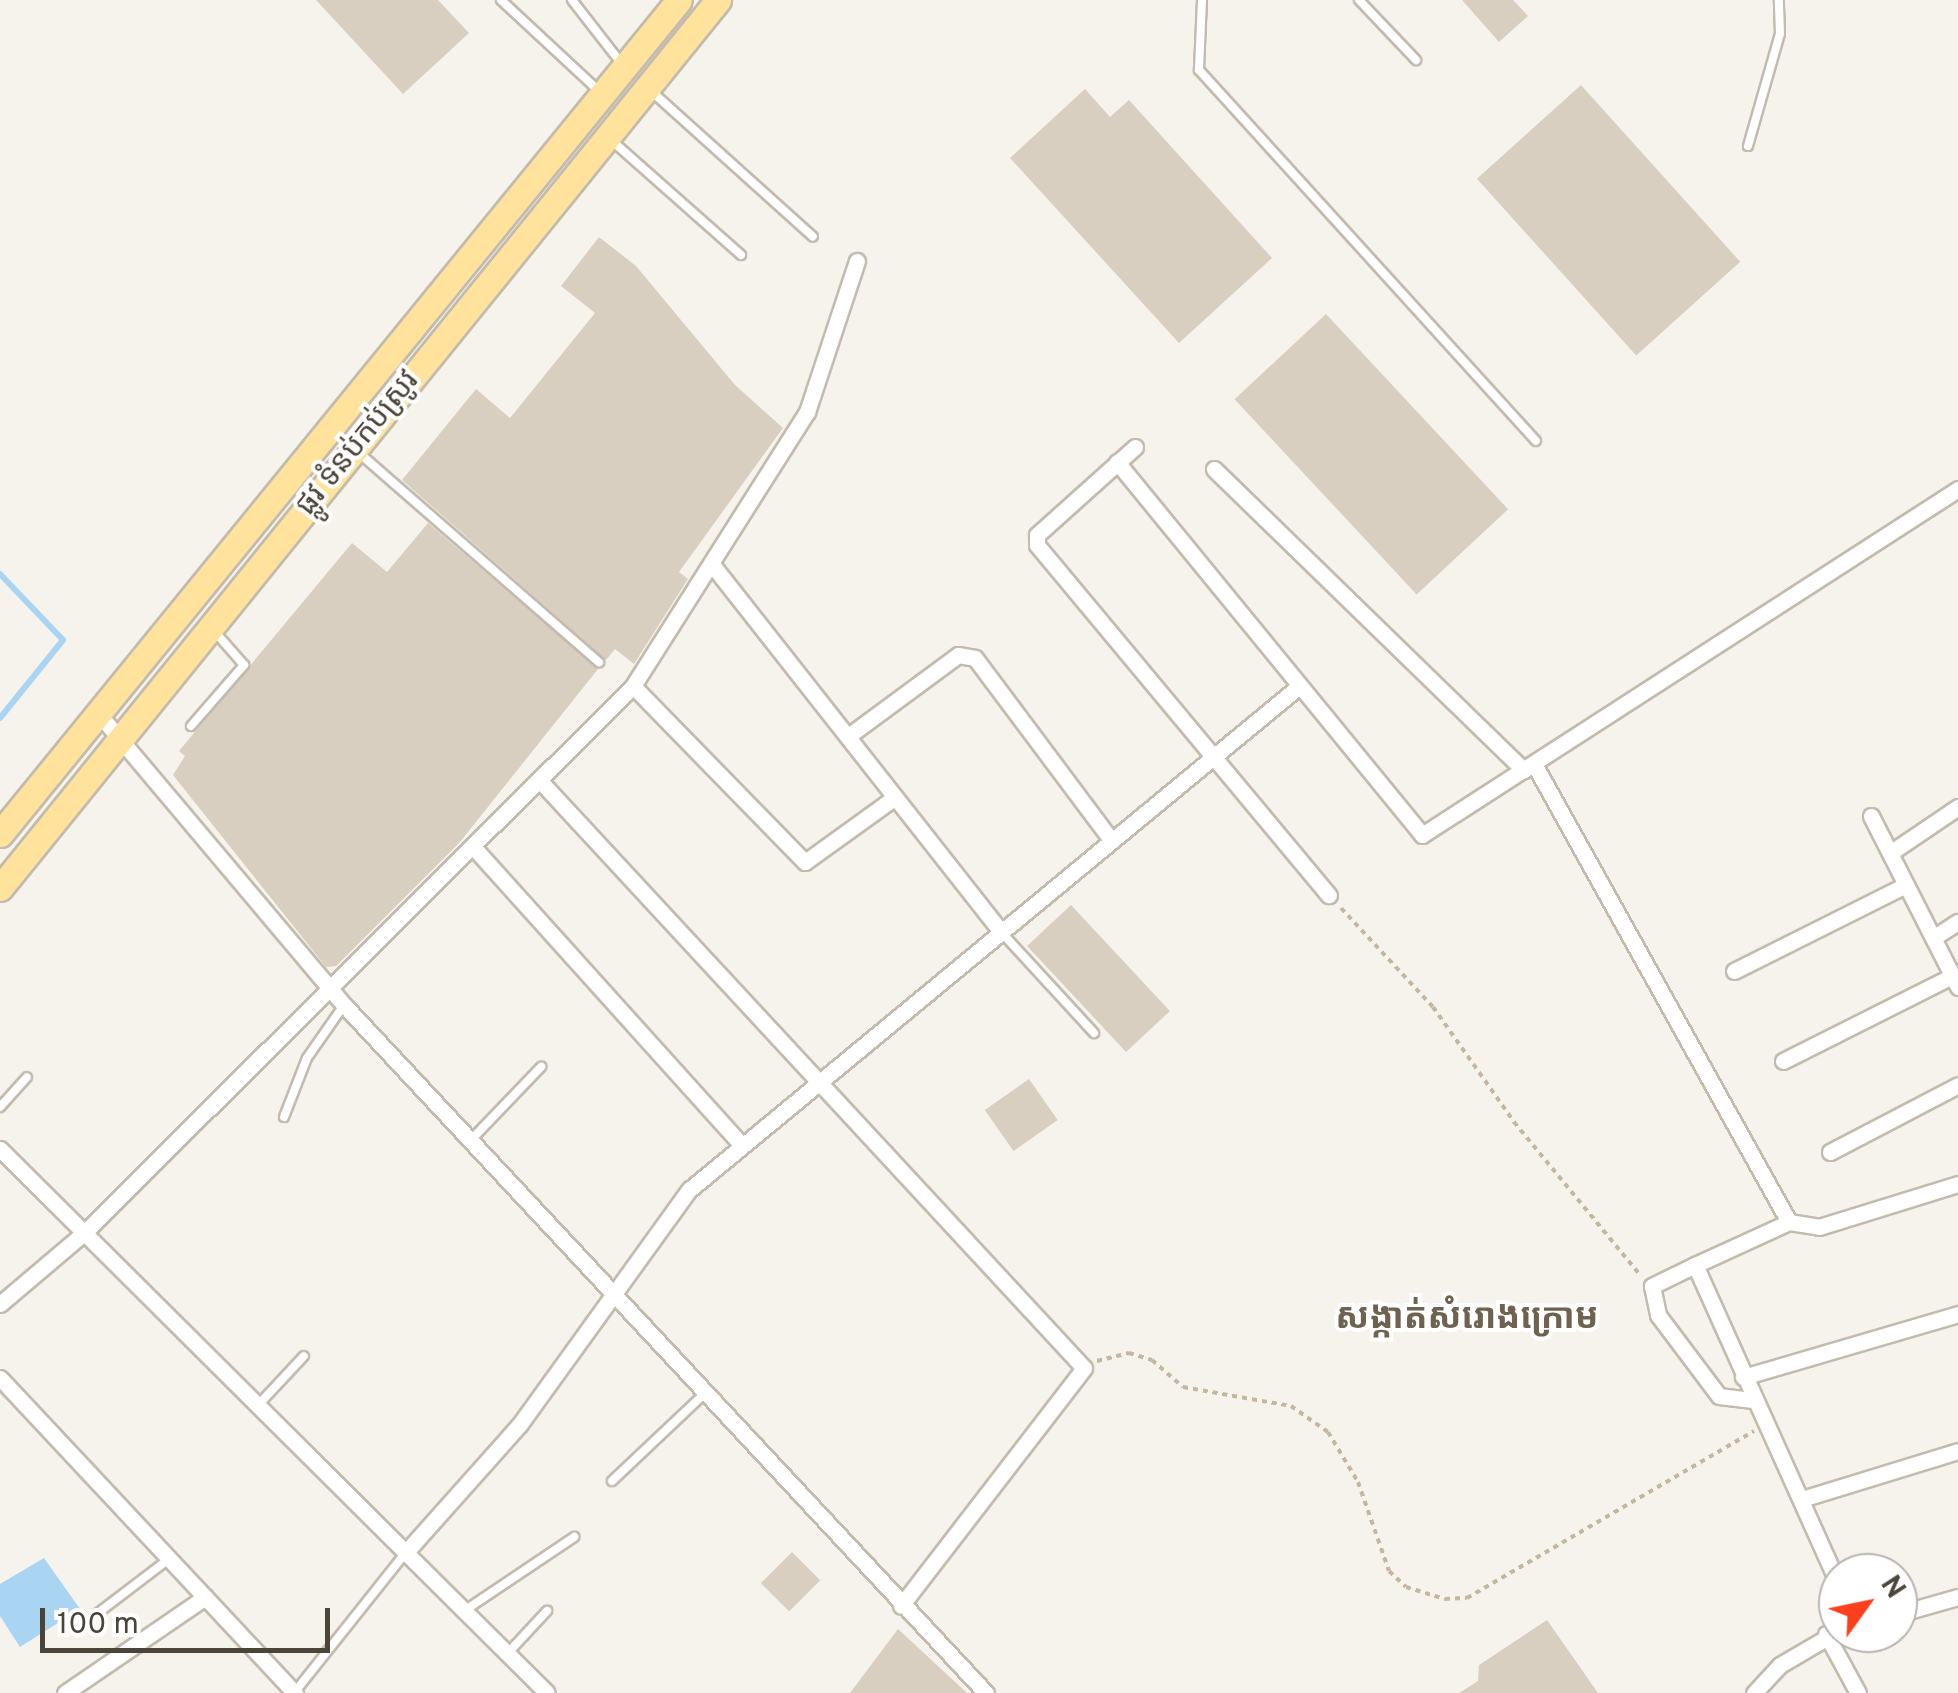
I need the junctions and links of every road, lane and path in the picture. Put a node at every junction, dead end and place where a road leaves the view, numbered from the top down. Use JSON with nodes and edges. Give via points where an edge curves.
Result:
{"nodes":[{"id":1,"x":501,"y":0,"type":"edge"},
{"id":2,"x":572,"y":0,"type":"edge"},
{"id":3,"x":680,"y":0,"type":"edge"},
{"id":4,"x":718,"y":0,"type":"edge"},
{"id":5,"x":1202,"y":0,"type":"edge"},
{"id":6,"x":1358,"y":0,"type":"edge"},
{"id":7,"x":1779,"y":0,"type":"edge"},
{"id":8,"x":1416,"y":60,"type":"dead end"},
{"id":9,"x":625,"y":67,"type":"junction"},
{"id":10,"x":647,"y":87,"type":"junction"},
{"id":11,"x":602,"y":94,"type":"junction"},
{"id":12,"x":607,"y":136,"type":"junction"},
{"id":13,"x":1748,"y":146,"type":"dead end"},
{"id":14,"x":812,"y":236,"type":"dead end"},
{"id":15,"x":741,"y":255,"type":"dead end"},
{"id":16,"x":857,"y":261,"type":"dead end"},
{"id":17,"x":1536,"y":441,"type":"dead end"},
{"id":18,"x":1134,"y":446,"type":"dead end"},
{"id":19,"x":354,"y":449,"type":"junction"},
{"id":20,"x":1117,"y":462,"type":"junction"},
{"id":21,"x":1214,"y":468,"type":"dead end"},
{"id":22,"x":1958,"y":489,"type":"edge"},
{"id":23,"x":714,"y":567,"type":"junction"},
{"id":24,"x":210,"y":628,"type":"junction"},
{"id":25,"x":599,"y":662,"type":"dead end"},
{"id":26,"x":633,"y":686,"type":"junction"},
{"id":27,"x":1298,"y":688,"type":"junction"},
{"id":28,"x":98,"y":713,"type":"junction"},
{"id":29,"x":191,"y":726,"type":"dead end"},
{"id":30,"x":852,"y":734,"type":"junction"},
{"id":31,"x":122,"y":736,"type":"junction"},
{"id":32,"x":1213,"y":757,"type":"junction"},
{"id":33,"x":1529,"y":767,"type":"junction"},
{"id":34,"x":542,"y":783,"type":"junction"},
{"id":35,"x":894,"y":797,"type":"junction"},
{"id":36,"x":1958,"y":807,"type":"edge"},
{"id":37,"x":1872,"y":816,"type":"dead end"},
{"id":38,"x":0,"y":834,"type":"edge"},
{"id":39,"x":1109,"y":837,"type":"junction"},
{"id":40,"x":476,"y":850,"type":"junction"},
{"id":41,"x":1890,"y":853,"type":"junction"},
{"id":42,"x":1906,"y":885,"type":"junction"},
{"id":43,"x":0,"y":888,"type":"edge"},
{"id":44,"x":1329,"y":896,"type":"joint"},
{"id":45,"x":1958,"y":922,"type":"edge"},
{"id":46,"x":1001,"y":932,"type":"junction"},
{"id":47,"x":1933,"y":938,"type":"junction"},
{"id":48,"x":1734,"y":971,"type":"dead end"},
{"id":49,"x":1955,"y":982,"type":"edge"},
{"id":50,"x":328,"y":987,"type":"junction"},
{"id":51,"x":344,"y":1006,"type":"junction"},
{"id":52,"x":1094,"y":1033,"type":"dead end"},
{"id":53,"x":1783,"y":1061,"type":"dead end"},
{"id":54,"x":541,"y":1067,"type":"dead end"},
{"id":55,"x":27,"y":1077,"type":"dead end"},
{"id":56,"x":816,"y":1084,"type":"junction"},
{"id":57,"x":1958,"y":1085,"type":"edge"},
{"id":58,"x":0,"y":1107,"type":"edge"},
{"id":59,"x":284,"y":1117,"type":"dead end"},
{"id":60,"x":470,"y":1141,"type":"junction"},
{"id":61,"x":740,"y":1143,"type":"junction"},
{"id":62,"x":0,"y":1149,"type":"edge"},
{"id":63,"x":1830,"y":1152,"type":"dead end"},
{"id":64,"x":1958,"y":1184,"type":"edge"},
{"id":65,"x":1789,"y":1222,"type":"junction"},
{"id":66,"x":85,"y":1232,"type":"junction"},
{"id":67,"x":1695,"y":1265,"type":"junction"},
{"id":68,"x":1652,"y":1286,"type":"junction"},
{"id":69,"x":613,"y":1300,"type":"junction"},
{"id":70,"x":0,"y":1304,"type":"edge"},
{"id":71,"x":1958,"y":1314,"type":"edge"},
{"id":72,"x":304,"y":1356,"type":"dead end"},
{"id":73,"x":1084,"y":1368,"type":"junction"},
{"id":74,"x":1744,"y":1377,"type":"junction"},
{"id":75,"x":0,"y":1378,"type":"edge"},
{"id":76,"x":705,"y":1393,"type":"junction"},
{"id":77,"x":1751,"y":1400,"type":"junction"},
{"id":78,"x":260,"y":1403,"type":"junction"},
{"id":79,"x":1762,"y":1426,"type":"junction"},
{"id":80,"x":1958,"y":1451,"type":"edge"},
{"id":81,"x":612,"y":1482,"type":"dead end"},
{"id":82,"x":1802,"y":1499,"type":"junction"},
{"id":83,"x":574,"y":1536,"type":"dead end"},
{"id":84,"x":406,"y":1552,"type":"junction"},
{"id":85,"x":1825,"y":1553,"type":"edge"},
{"id":86,"x":170,"y":1558,"type":"junction"},
{"id":87,"x":205,"y":1597,"type":"junction"},
{"id":88,"x":1958,"y":1597,"type":"edge"},
{"id":89,"x":900,"y":1606,"type":"junction"},
{"id":90,"x":1918,"y":1608,"type":"edge"},
{"id":91,"x":464,"y":1610,"type":"junction"},
{"id":92,"x":547,"y":1611,"type":"dead end"},
{"id":93,"x":98,"y":1613,"type":"dead end"},
{"id":94,"x":1818,"y":1644,"type":"edge"},
{"id":95,"x":1841,"y":1653,"type":"edge"},
{"id":96,"x":507,"y":1654,"type":"junction"},
{"id":97,"x":65,"y":1693,"type":"edge"},
{"id":98,"x":294,"y":1693,"type":"edge"},
{"id":99,"x":547,"y":1693,"type":"edge"},
{"id":100,"x":986,"y":1693,"type":"edge"},
{"id":101,"x":1754,"y":1693,"type":"edge"},
{"id":102,"x":1858,"y":1693,"type":"edge"}],
"edges":[{"from":1,"to":11,"type":"lane"},
{"from":2,"to":9,"type":"lane"},
{"from":3,"to":9,"type":"main road","name":"ផ្លូវ ទំនប់កប់ស្រូវ"},
{"from":4,"to":10,"type":"main road","name":"ផ្លូវ ទំនប់កប់ស្រូវ"},
{"from":5,"to":17,"type":"lane","via":[[1199,70]]},
{"from":6,"to":8,"type":"lane"},
{"from":7,"to":13,"type":"lane","via":[[1780,34]]},
{"from":9,"to":11,"type":"main road","name":"ផ្លូវ ទំនប់កប់ស្រូវ"},
{"from":10,"to":12,"type":"main road","name":"ផ្លូវ ទំនប់កប់ស្រូវ"},
{"from":10,"to":14,"type":"lane"},
{"from":11,"to":28,"type":"main road","name":"ផ្លូវ ទំនប់កប់ស្រូវ"},
{"from":12,"to":15,"type":"lane"},
{"from":12,"to":19,"type":"main road","name":"ផ្លូវ ទំនប់កប់ស្រូវ"},
{"from":16,"to":23,"type":"street","via":[[807,412]]},
{"from":18,"to":20,"type":"street"},
{"from":19,"to":24,"type":"main road","name":"ផ្លូវ ទំនប់កប់ស្រូវ"},
{"from":19,"to":25,"type":"lane"},
{"from":20,"to":27,"type":"street"},
{"from":20,"to":32,"type":"street","via":[[1037,535],[1037,545]]},
{"from":21,"to":33,"type":"street"},
{"from":22,"to":33,"type":"street"},
{"from":23,"to":26,"type":"street"},
{"from":23,"to":30,"type":"street"},
{"from":24,"to":29,"type":"lane","via":[[244,665]]},
{"from":24,"to":31,"type":"main road","name":"ផ្លូវ ទំនប់កប់ស្រូវ"},
{"from":26,"to":34,"type":"street"},
{"from":26,"to":35,"type":"street","via":[[805,862]]},
{"from":27,"to":32,"type":"street"},
{"from":27,"to":33,"type":"street","via":[[1422,834]]},
{"from":28,"to":31,"type":"street"},
{"from":28,"to":38,"type":"main road","name":"ផ្លូវ ទំនប់កប់ស្រូវ"},
{"from":30,"to":35,"type":"street"},
{"from":30,"to":39,"type":"street","via":[[958,655],[974,658]]},
{"from":31,"to":43,"type":"main road","name":"ផ្លូវ ទំនប់កប់ស្រូវ"},
{"from":31,"to":50,"type":"street"},
{"from":32,"to":39,"type":"street"},
{"from":32,"to":44,"type":"street"},
{"from":33,"to":65,"type":"street"},
{"from":34,"to":40,"type":"street"},
{"from":34,"to":56,"type":"street"},
{"from":35,"to":46,"type":"street"},
{"from":36,"to":41,"type":"street"},
{"from":37,"to":41,"type":"street"},
{"from":39,"to":46,"type":"street"},
{"from":40,"to":50,"type":"street"},
{"from":40,"to":61,"type":"street"},
{"from":41,"to":42,"type":"street"},
{"from":42,"to":47,"type":"street"},
{"from":42,"to":48,"type":"street"},
{"from":44,"to":68,"type":"path","via":[[1433,1007],[1562,1184]]},
{"from":45,"to":47,"type":"street"},
{"from":46,"to":52,"type":"lane"},
{"from":46,"to":56,"type":"street"},
{"from":47,"to":49,"type":"street"},
{"from":49,"to":53,"type":"street"},
{"from":50,"to":51,"type":"street"},
{"from":50,"to":66,"type":"street"},
{"from":51,"to":59,"type":"lane","via":[[307,1058]]},
{"from":51,"to":60,"type":"street"},
{"from":54,"to":60,"type":"lane"},
{"from":55,"to":58,"type":"lane"},
{"from":56,"to":61,"type":"street"},
{"from":56,"to":73,"type":"street"},
{"from":57,"to":63,"type":"street"},
{"from":60,"to":69,"type":"street"},
{"from":61,"to":69,"type":"street","via":[[689,1190]]},
{"from":62,"to":66,"type":"street"},
{"from":64,"to":65,"type":"street","via":[[1820,1227]]},
{"from":65,"to":67,"type":"street"},
{"from":66,"to":70,"type":"street"},
{"from":66,"to":78,"type":"street"},
{"from":67,"to":68,"type":"street"},
{"from":67,"to":74,"type":"street"},
{"from":68,"to":77,"type":"street","via":[[1658,1316],[1708,1384],[1719,1396]]},
{"from":69,"to":76,"type":"street"},
{"from":69,"to":84,"type":"street","via":[[520,1424]]},
{"from":71,"to":74,"type":"street"},
{"from":72,"to":78,"type":"lane"},
{"from":73,"to":79,"type":"path","via":[[1129,1353],[1152,1360],[1183,1387],[1291,1406],[1328,1432],[1358,1482],[1388,1571],[1406,1587],[1444,1599],[1467,1598]]},
{"from":73,"to":89,"type":"street"},
{"from":74,"to":77,"type":"street"},
{"from":75,"to":86,"type":"street"},
{"from":76,"to":81,"type":"lane"},
{"from":76,"to":89,"type":"street"},
{"from":77,"to":79,"type":"street"},
{"from":78,"to":84,"type":"street"},
{"from":79,"to":82,"type":"street"},
{"from":80,"to":82,"type":"street"},
{"from":82,"to":85,"type":"street"},
{"from":83,"to":91,"type":"lane"},
{"from":84,"to":91,"type":"street"},
{"from":84,"to":98,"type":"lane"},
{"from":86,"to":87,"type":"street"},
{"from":86,"to":93,"type":"lane"},
{"from":87,"to":97,"type":"street"},
{"from":87,"to":98,"type":"street"},
{"from":88,"to":90,"type":"street"},
{"from":89,"to":100,"type":"street"},
{"from":91,"to":96,"type":"street"},
{"from":92,"to":96,"type":"lane"},
{"from":94,"to":101,"type":"street"},
{"from":95,"to":102,"type":"street"},
{"from":96,"to":99,"type":"street"}]}
